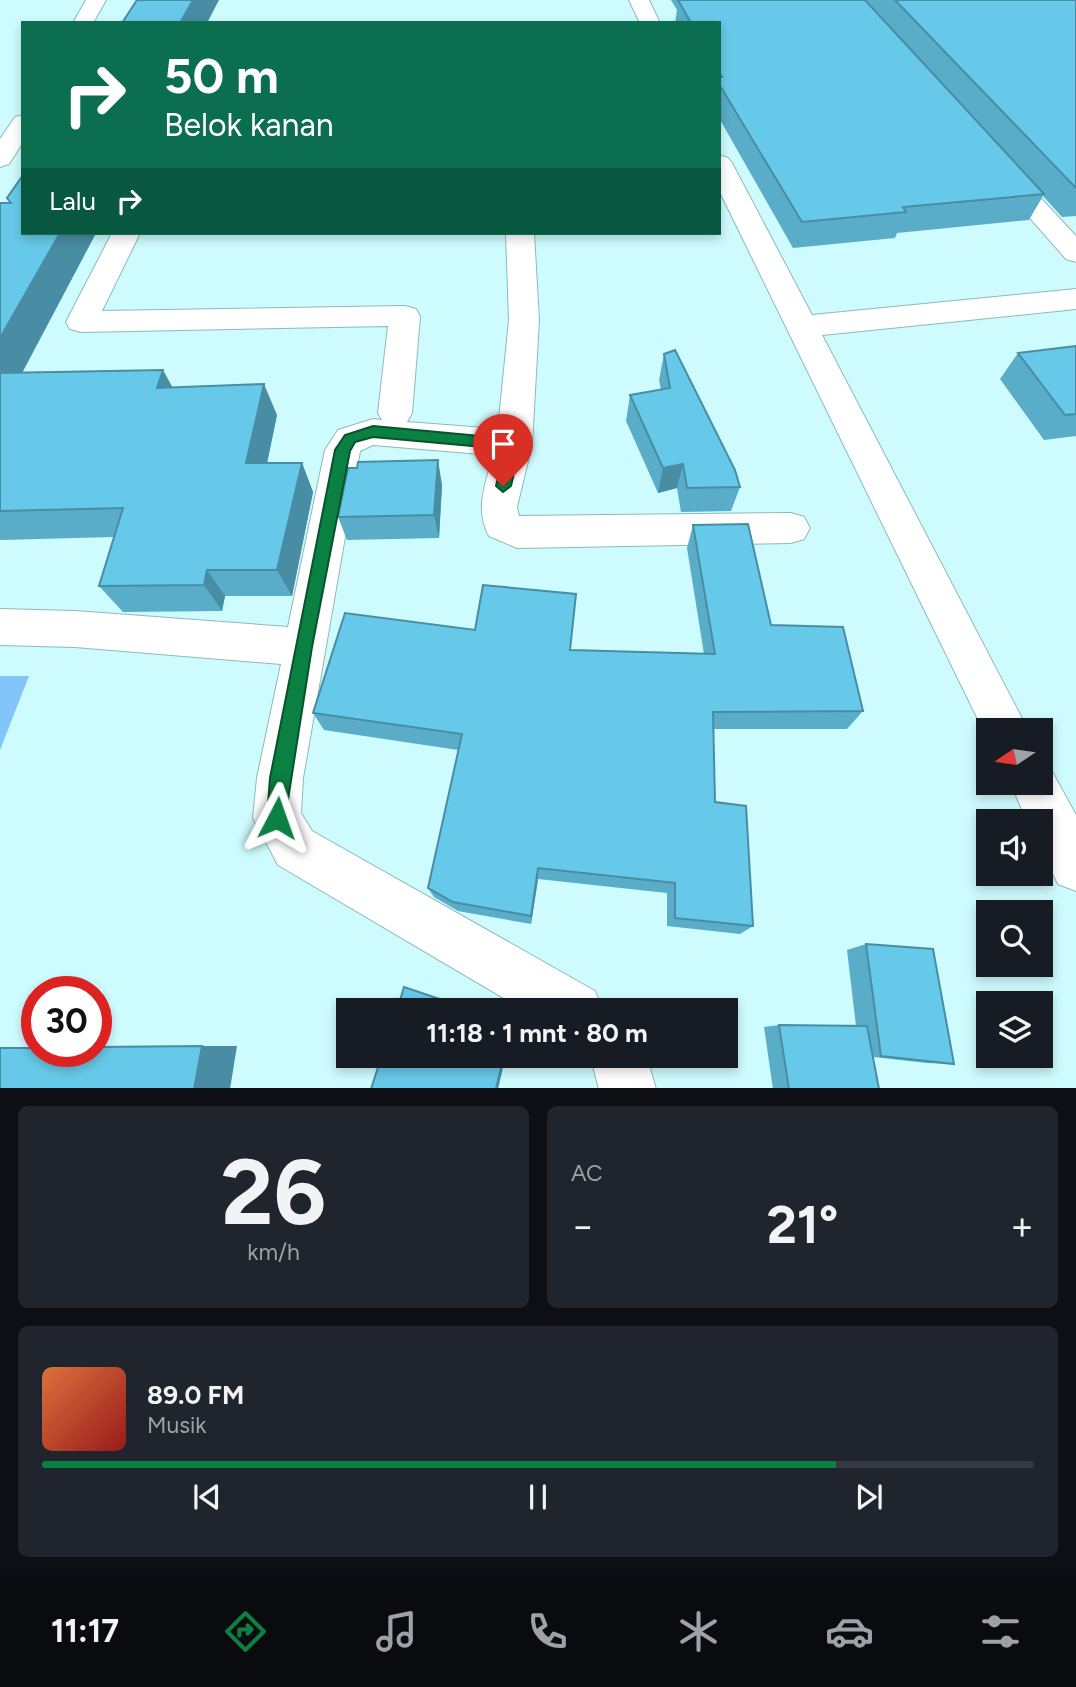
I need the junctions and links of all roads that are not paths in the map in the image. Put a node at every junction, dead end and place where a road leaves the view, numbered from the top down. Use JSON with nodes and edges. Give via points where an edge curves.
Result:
{"nodes":[{"id":1,"x":96,"y":0,"type":"edge"},
{"id":2,"x":639,"y":0,"type":"edge"},
{"id":3,"x":84,"y":21,"type":"edge"},
{"id":4,"x":649,"y":21,"type":"edge"},
{"id":5,"x":21,"y":125,"type":"edge"},
{"id":6,"x":985,"y":152,"type":"edge"},
{"id":7,"x":0,"y":159,"type":"edge"},
{"id":8,"x":721,"y":167,"type":"edge"},
{"id":9,"x":125,"y":235,"type":"edge"},
{"id":10,"x":520,"y":235,"type":"edge"},
{"id":11,"x":1076,"y":253,"type":"edge"},
{"id":12,"x":1076,"y":299,"type":"edge"},
{"id":13,"x":800,"y":327,"type":"junction"},
{"id":14,"x":395,"y":413,"type":"dead end"},
{"id":15,"x":514,"y":444,"type":"junction"},
{"id":16,"x":791,"y":528,"type":"dead end"},
{"id":17,"x":0,"y":626,"type":"edge"},
{"id":18,"x":304,"y":647,"type":"junction"},
{"id":19,"x":1000,"y":718,"type":"edge"},
{"id":20,"x":1040,"y":795,"type":"edge"},
{"id":21,"x":1076,"y":866,"type":"edge"},
{"id":22,"x":555,"y":998,"type":"edge"},
{"id":23,"x":622,"y":1068,"type":"edge"},
{"id":24,"x":628,"y":1088,"type":"edge"}],
"edges":[{"from":1,"to":3,"type":"street"},
{"from":2,"to":4,"type":"street"},
{"from":5,"to":7,"type":"street"},
{"from":6,"to":11,"type":"street"},
{"from":8,"to":13,"type":"street"},
{"from":9,"to":14,"type":"street","via":[[81,322],[405,316]]},
{"from":10,"to":15,"type":"street","via":[[524,320]]},
{"from":12,"to":13,"type":"street"},
{"from":13,"to":19,"type":"street"},
{"from":15,"to":16,"type":"street","via":[[498,507],[502,525],[517,532]]},
{"from":15,"to":18,"type":"street","via":[[373,432],[350,439],[343,450]]},
{"from":17,"to":18,"type":"street"},
{"from":18,"to":22,"type":"street","via":[[277,818],[295,848]]},
{"from":20,"to":21,"type":"street"},
{"from":23,"to":24,"type":"street"}]}
